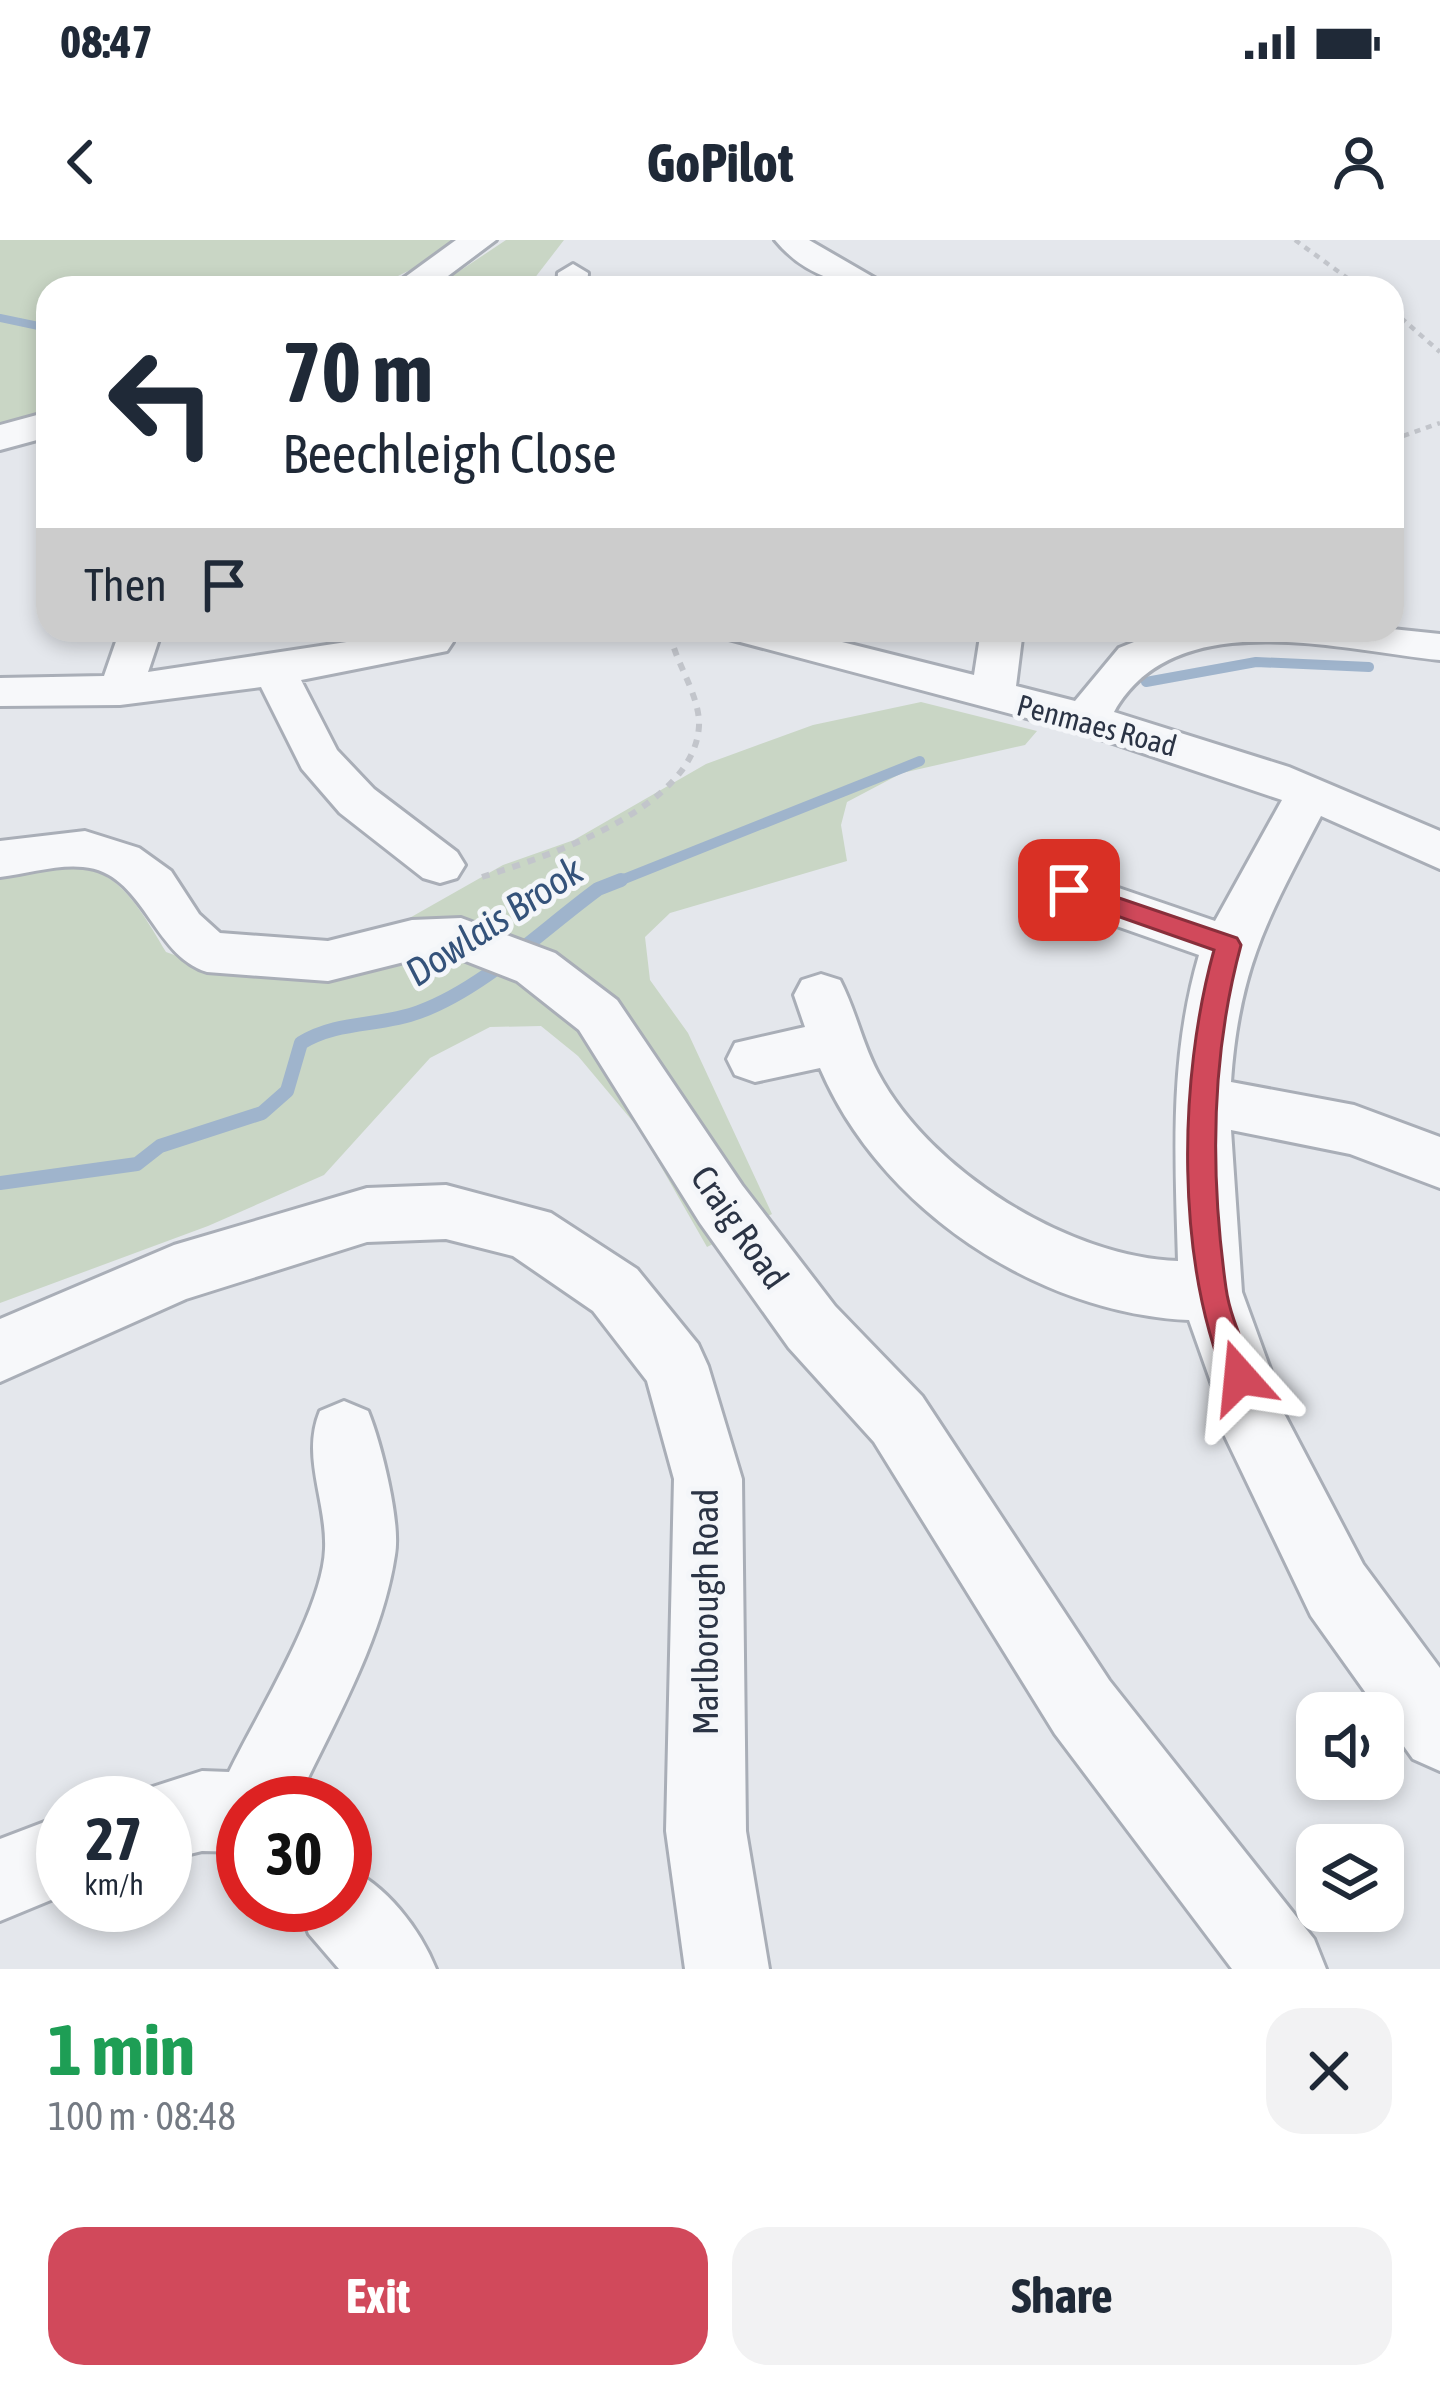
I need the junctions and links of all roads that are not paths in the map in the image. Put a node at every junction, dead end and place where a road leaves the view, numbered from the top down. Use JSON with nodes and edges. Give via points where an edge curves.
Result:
{"nodes":[{"id":1,"x":479,"y":240,"type":"edge"},
{"id":2,"x":790,"y":240,"type":"edge"},
{"id":3,"x":426,"y":276,"type":"edge"},
{"id":4,"x":841,"y":276,"type":"edge"},
{"id":5,"x":36,"y":428,"type":"edge"},
{"id":6,"x":0,"y":438,"type":"edge"},
{"id":7,"x":137,"y":642,"type":"edge"},
{"id":8,"x":432,"y":642,"type":"dead end"},
{"id":9,"x":788,"y":642,"type":"edge"},
{"id":10,"x":1000,"y":642,"type":"edge"},
{"id":11,"x":1184,"y":642,"type":"edge"},
{"id":12,"x":1387,"y":642,"type":"edge"},
{"id":13,"x":1440,"y":647,"type":"edge"},
{"id":14,"x":276,"y":673,"type":"junction"},
{"id":15,"x":120,"y":691,"type":"junction"},
{"id":16,"x":0,"y":692,"type":"edge"},
{"id":17,"x":992,"y":697,"type":"junction"},
{"id":18,"x":1087,"y":719,"type":"junction"},
{"id":19,"x":1310,"y":792,"type":"junction"},
{"id":20,"x":1440,"y":851,"type":"edge"},
{"id":21,"x":0,"y":859,"type":"edge"},
{"id":22,"x":440,"y":865,"type":"road end"},
{"id":23,"x":1069,"y":890,"type":"dead end"},
{"id":24,"x":1228,"y":945,"type":"junction"},
{"id":25,"x":755,"y":1058,"type":"dead end"},
{"id":26,"x":1202,"y":1100,"type":"junction"},
{"id":27,"x":1440,"y":1163,"type":"edge"},
{"id":28,"x":1211,"y":1292,"type":"junction"},
{"id":29,"x":0,"y":1351,"type":"edge"},
{"id":30,"x":344,"y":1435,"type":"dead end"},
{"id":31,"x":1440,"y":1732,"type":"edge"},
{"id":32,"x":268,"y":1776,"type":"edge"},
{"id":33,"x":36,"y":1866,"type":"edge"},
{"id":34,"x":0,"y":1880,"type":"edge"},
{"id":35,"x":362,"y":1932,"type":"edge"},
{"id":36,"x":394,"y":1969,"type":"edge"},
{"id":37,"x":727,"y":1969,"type":"edge"},
{"id":38,"x":1285,"y":1969,"type":"edge"}],
"edges":[{"from":1,"to":3,"type":"street"},
{"from":2,"to":4,"type":"street"},
{"from":5,"to":6,"type":"street"},
{"from":7,"to":15,"type":"street"},
{"from":8,"to":14,"type":"street"},
{"from":9,"to":17,"type":"street","name":"Penmaes Road"},
{"from":10,"to":17,"type":"street"},
{"from":11,"to":18,"type":"street","via":[[1146,649],[1110,674]]},
{"from":12,"to":13,"type":"street"},
{"from":14,"to":15,"type":"street"},
{"from":14,"to":22,"type":"street","via":[[318,758],[357,802]]},
{"from":15,"to":16,"type":"street"},
{"from":17,"to":18,"type":"street","name":"Penmaes Road"},
{"from":18,"to":19,"type":"street","name":"Penmaes Road"},
{"from":19,"to":20,"type":"street","name":"Penmaes Road"},
{"from":19,"to":24,"type":"street"},
{"from":21,"to":38,"type":"street","name":"Craig Road","via":[[85,849],[122,861],[153,884],[207,952],[328,961],[412,940],[461,938],[512,958],[598,1015],[799,1310],[898,1418],[1082,1707]]},
{"from":23,"to":24,"type":"street"},
{"from":24,"to":26,"type":"street","via":[[1208,1018]]},
{"from":25,"to":28,"type":"street","via":[[831,1018],[861,1096],[922,1167],[1005,1235],[1088,1275],[1162,1294]]},
{"from":26,"to":27,"type":"street","via":[[1354,1130]]},
{"from":26,"to":28,"type":"street"},
{"from":28,"to":31,"type":"street","via":[[1247,1403],[1337,1590]]},
{"from":29,"to":37,"type":"street","name":"Marlborough Road","via":[[174,1274],[368,1215],[446,1212],[529,1232],[614,1290],[675,1366],[708,1479],[706,1831]]},
{"from":30,"to":32,"type":"street","via":[[361,1551],[339,1629]]},
{"from":33,"to":34,"type":"street"},
{"from":35,"to":36,"type":"street"}]}
